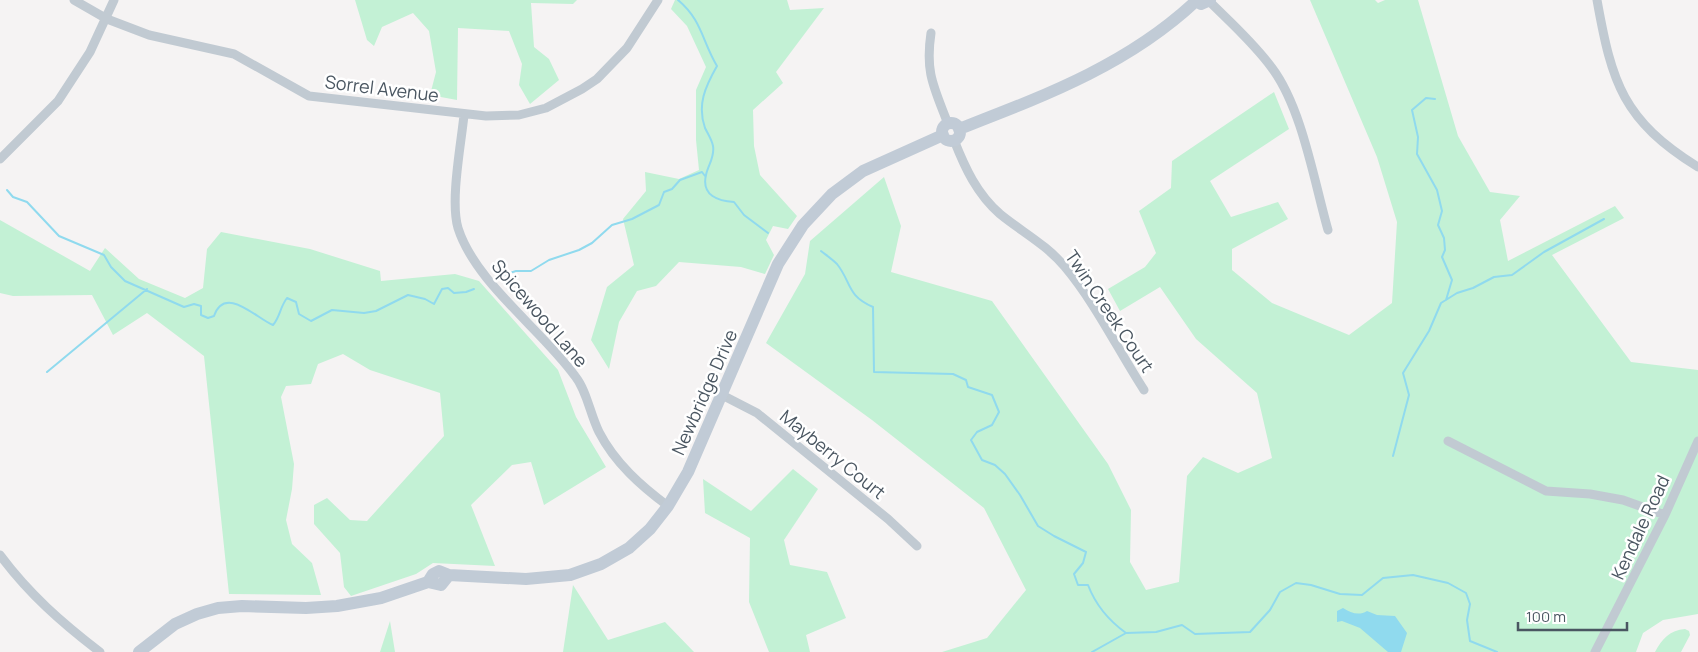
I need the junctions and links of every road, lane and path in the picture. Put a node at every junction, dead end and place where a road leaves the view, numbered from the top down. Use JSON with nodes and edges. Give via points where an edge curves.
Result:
{"nodes":[{"id":1,"x":74,"y":0,"type":"edge"},
{"id":2,"x":114,"y":0,"type":"edge"},
{"id":3,"x":658,"y":0,"type":"edge"},
{"id":4,"x":1598,"y":0,"type":"edge"},
{"id":5,"x":1203,"y":1,"type":"edge"},
{"id":6,"x":107,"y":19,"type":"junction"},
{"id":7,"x":931,"y":33,"type":"dead end"},
{"id":8,"x":464,"y":115,"type":"junction"},
{"id":9,"x":951,"y":132,"type":"junction"},
{"id":10,"x":0,"y":160,"type":"edge"},
{"id":11,"x":1698,"y":167,"type":"edge"},
{"id":12,"x":1328,"y":230,"type":"dead end"},
{"id":13,"x":1144,"y":390,"type":"dead end"},
{"id":14,"x":722,"y":395,"type":"junction"},
{"id":15,"x":1448,"y":441,"type":"dead end"},
{"id":16,"x":1698,"y":441,"type":"edge"},
{"id":17,"x":668,"y":506,"type":"junction"},
{"id":18,"x":1666,"y":515,"type":"junction"},
{"id":19,"x":917,"y":546,"type":"dead end"},
{"id":20,"x":0,"y":555,"type":"edge"},
{"id":21,"x":100,"y":652,"type":"edge"},
{"id":22,"x":139,"y":652,"type":"edge"},
{"id":23,"x":1596,"y":652,"type":"edge"}],
"edges":[{"from":1,"to":6,"type":"street","name":"Sorrel Avenue"},
{"from":2,"to":6,"type":"street"},
{"from":3,"to":8,"type":"street","name":"Sorrel Avenue","via":[[627,48],[597,78],[570,97],[519,115]]},
{"from":4,"to":11,"type":"street","via":[[1607,54],[1626,101],[1652,134]]},
{"from":5,"to":9,"type":"street","name":"Newbridge Drive","via":[[1093,74],[1063,89]]},
{"from":5,"to":12,"type":"street","via":[[1259,51],[1284,87]]},
{"from":6,"to":8,"type":"street","name":"Sorrel Avenue","via":[[149,35],[234,54],[309,96]]},
{"from":6,"to":10,"type":"street","via":[[58,101]]},
{"from":7,"to":9,"type":"street","name":"Twin Creek Court","via":[[929,73]]},
{"from":8,"to":17,"type":"street","name":"Spicewood Lane","via":[[455,207],[464,246],[477,267],[577,378],[599,432],[618,462]]},
{"from":9,"to":13,"type":"street","name":"Twin Creek Court","via":[[966,170],[979,190],[1000,213],[1045,247],[1065,267]]},
{"from":9,"to":14,"type":"street","name":"Newbridge Drive","via":[[862,170],[832,194],[803,225],[778,264]]},
{"from":14,"to":17,"type":"street","name":"Newbridge Drive","via":[[688,472]]},
{"from":14,"to":19,"type":"street","name":"Mayberry Court","via":[[756,413]]},
{"from":15,"to":18,"type":"street","via":[[1546,492],[1590,494],[1623,500]]},
{"from":16,"to":18,"type":"street","name":"Kendale Road"},
{"from":17,"to":22,"type":"street","name":"Newbridge Drive","via":[[629,548],[601,564],[570,575],[526,579],[449,575],[437,571],[428,582],[382,598],[337,606],[218,608],[175,624]]},
{"from":18,"to":23,"type":"street","name":"Kendale Road"},
{"from":20,"to":21,"type":"street","via":[[44,607]]}]}
